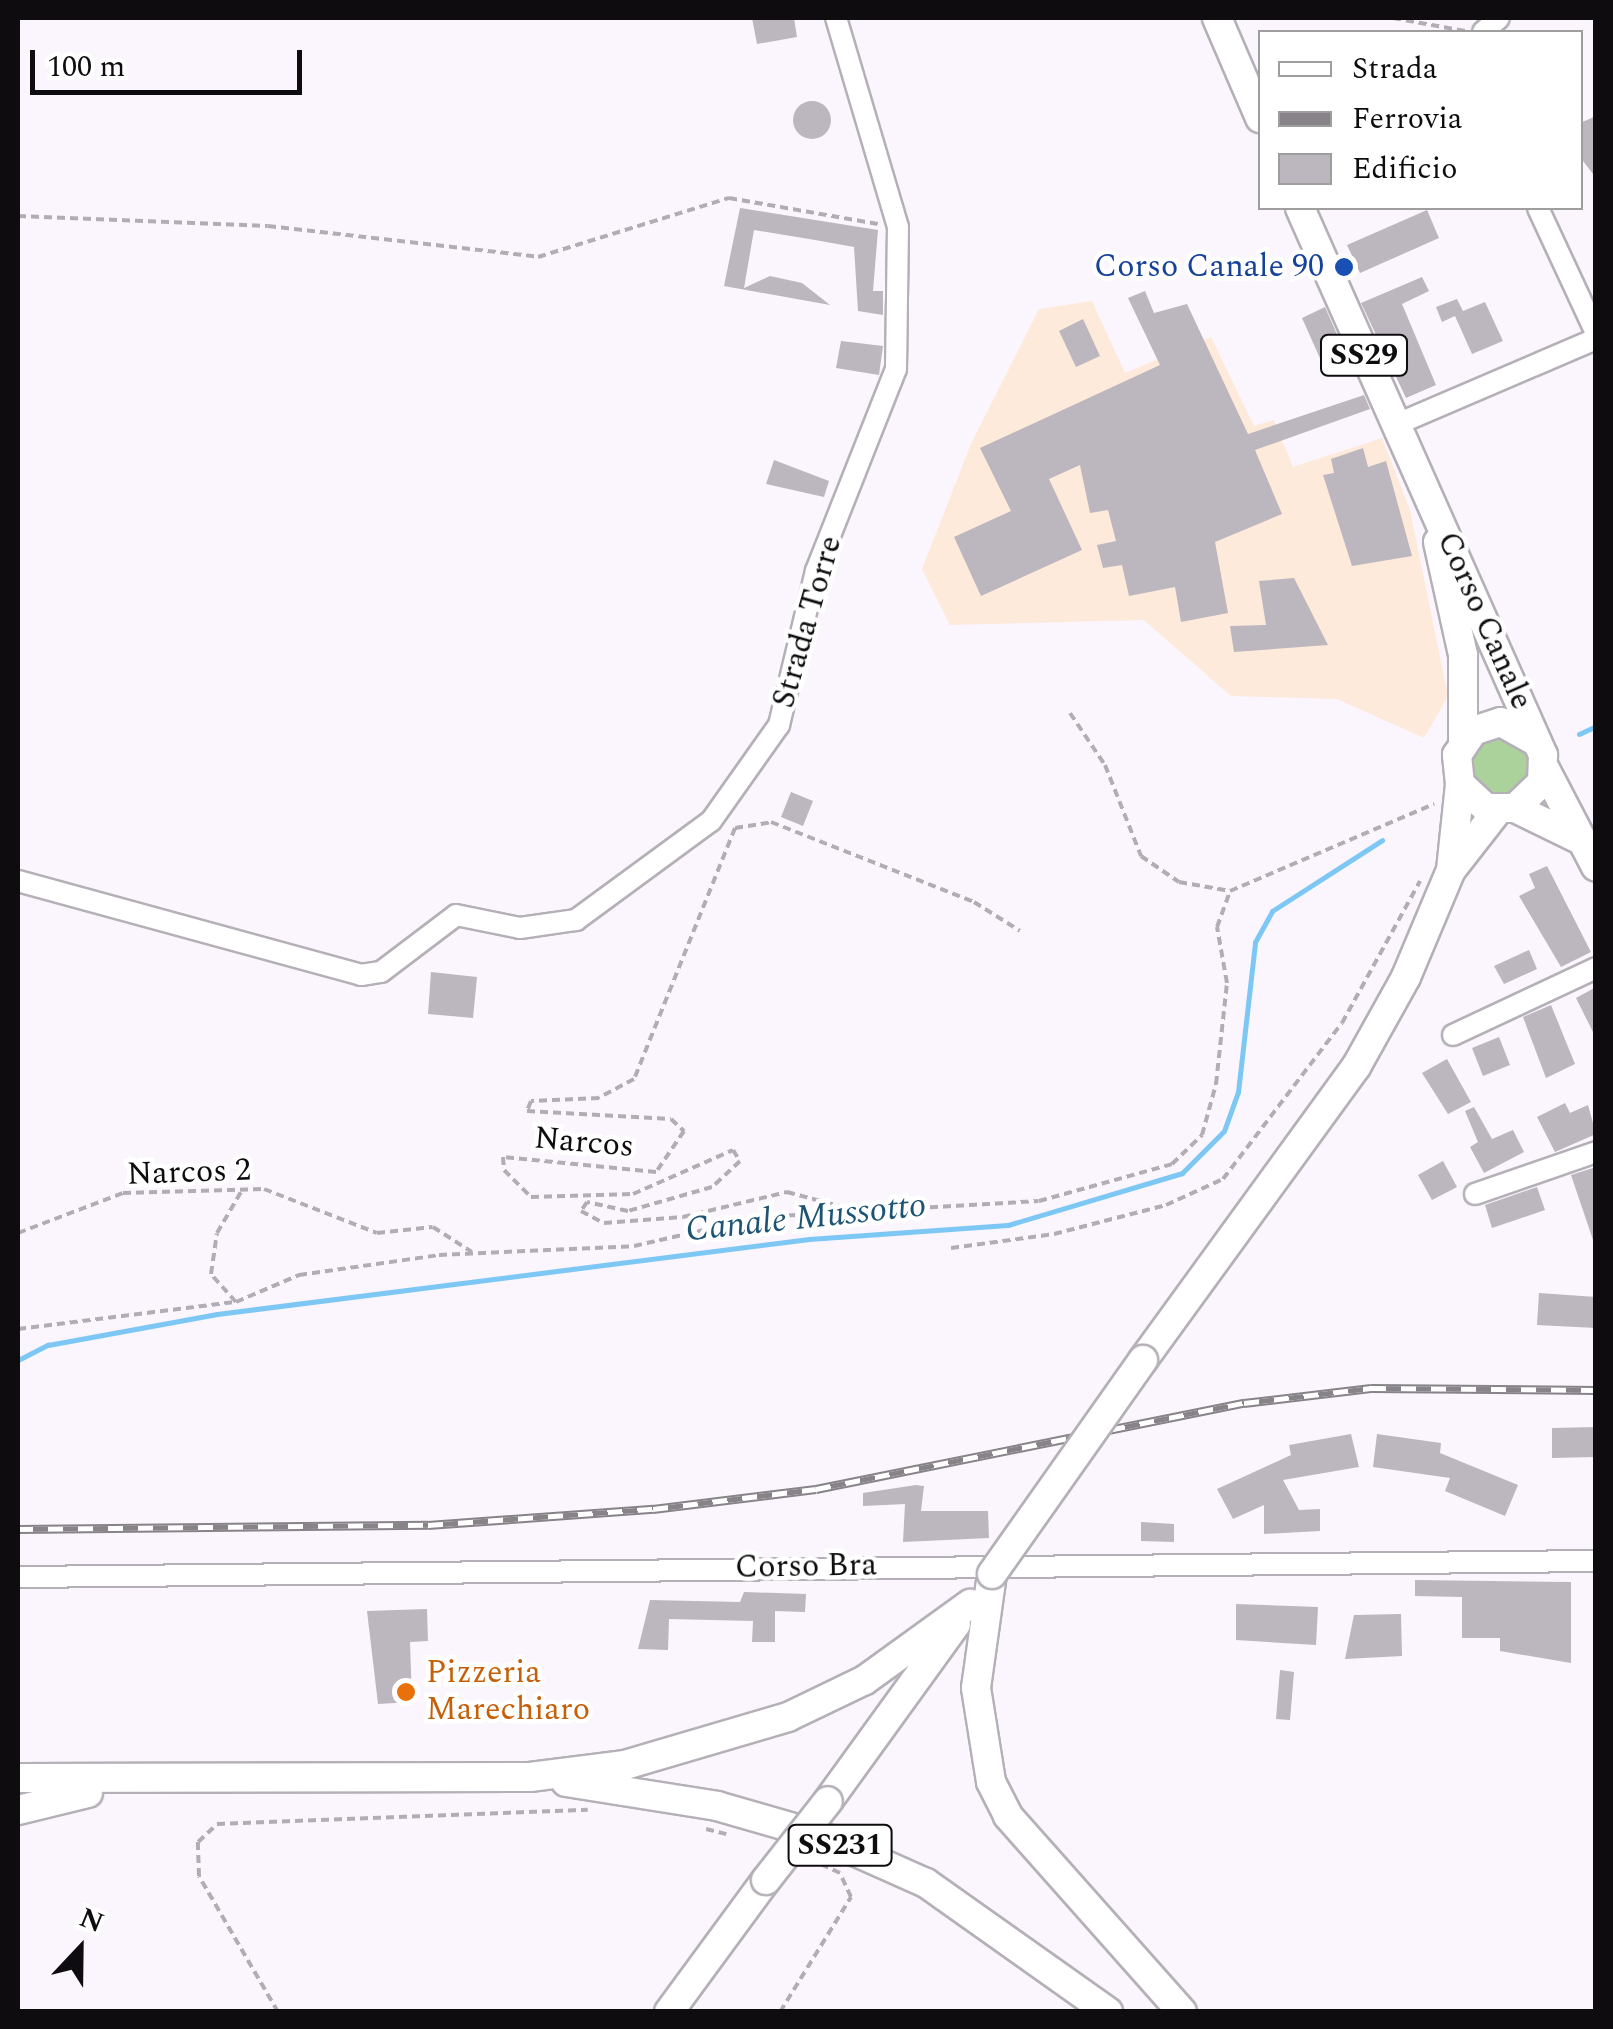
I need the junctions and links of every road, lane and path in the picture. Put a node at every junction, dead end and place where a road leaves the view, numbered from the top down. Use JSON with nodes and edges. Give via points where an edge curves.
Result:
{"nodes":[{"id":1,"x":836,"y":18,"type":"edge"},
{"id":2,"x":1216,"y":18,"type":"edge"},
{"id":3,"x":1393,"y":18,"type":"edge"},
{"id":4,"x":1463,"y":30,"type":"edge"},
{"id":5,"x":1258,"y":113,"type":"edge"},
{"id":6,"x":1301,"y":210,"type":"edge"},
{"id":7,"x":1539,"y":210,"type":"edge"},
{"id":8,"x":18,"y":216,"type":"edge"},
{"id":9,"x":898,"y":227,"type":"junction"},
{"id":10,"x":1596,"y":336,"type":"edge"},
{"id":11,"x":1395,"y":425,"type":"junction"},
{"id":12,"x":1429,"y":501,"type":"junction"},
{"id":13,"x":1070,"y":713,"type":"dead end"},
{"id":14,"x":1464,"y":741,"type":"junction"},
{"id":15,"x":1541,"y":755,"type":"junction"},
{"id":16,"x":1460,"y":784,"type":"junction"},
{"id":17,"x":1436,"y":803,"type":"dead end"},
{"id":18,"x":1507,"y":809,"type":"junction"},
{"id":19,"x":711,"y":820,"type":"junction"},
{"id":20,"x":734,"y":828,"type":"junction"},
{"id":21,"x":1581,"y":840,"type":"junction"},
{"id":22,"x":1596,"y":867,"type":"edge"},
{"id":23,"x":1438,"y":871,"type":"junction"},
{"id":24,"x":18,"y":881,"type":"edge"},
{"id":25,"x":1230,"y":890,"type":"junction"},
{"id":26,"x":1020,"y":931,"type":"dead end"},
{"id":27,"x":1596,"y":968,"type":"edge"},
{"id":28,"x":1453,"y":1035,"type":"dead end"},
{"id":29,"x":1596,"y":1152,"type":"edge"},
{"id":30,"x":240,"y":1192,"type":"junction"},
{"id":31,"x":1475,"y":1194,"type":"dead end"},
{"id":32,"x":855,"y":1212,"type":"junction"},
{"id":33,"x":18,"y":1233,"type":"edge"},
{"id":34,"x":951,"y":1248,"type":"dead end"},
{"id":35,"x":472,"y":1252,"type":"junction"},
{"id":36,"x":236,"y":1302,"type":"junction"},
{"id":37,"x":18,"y":1329,"type":"edge"},
{"id":38,"x":1596,"y":1561,"type":"edge"},
{"id":39,"x":18,"y":1577,"type":"edge"},
{"id":40,"x":978,"y":1604,"type":"junction"},
{"id":41,"x":530,"y":1776,"type":"junction"},
{"id":42,"x":312,"y":1777,"type":"junction"},
{"id":43,"x":18,"y":1778,"type":"edge"},
{"id":44,"x":18,"y":1810,"type":"edge"},
{"id":45,"x":598,"y":1811,"type":"dead end"},
{"id":46,"x":698,"y":1827,"type":"dead end"},
{"id":47,"x":735,"y":1836,"type":"dead end"},
{"id":48,"x":800,"y":1856,"type":"dead end"},
{"id":49,"x":278,"y":2012,"type":"edge"},
{"id":50,"x":669,"y":2012,"type":"edge"},
{"id":51,"x":780,"y":2012,"type":"edge"},
{"id":52,"x":1108,"y":2012,"type":"edge"},
{"id":53,"x":1182,"y":2012,"type":"edge"}],
"edges":[{"from":1,"to":9,"type":"street","name":"Strada Torre"},
{"from":2,"to":5,"type":"main road"},
{"from":3,"to":4,"type":"path"},
{"from":6,"to":11,"type":"main road","name":"Corso Canale","number":"SS29"},
{"from":7,"to":10,"type":"street"},
{"from":8,"to":9,"type":"path","via":[[268,226],[538,257],[728,198]]},
{"from":9,"to":19,"type":"street","name":"Strada Torre","via":[[896,369],[816,571],[779,725]]},
{"from":10,"to":11,"type":"street"},
{"from":11,"to":12,"type":"main road","name":"Corso Canale","number":"SS29"},
{"from":12,"to":14,"type":"main road","name":"Corso Canale","number":"SS29","via":[[1463,655]]},
{"from":12,"to":15,"type":"main road","name":"Corso Canale","number":"SS29"},
{"from":13,"to":25,"type":"path","via":[[1105,765],[1141,856],[1180,882]]},
{"from":14,"to":15,"type":"main road","via":[[1500,722]]},
{"from":14,"to":16,"type":"main road"},
{"from":15,"to":18,"type":"main road","via":[[1536,793]]},
{"from":15,"to":21,"type":"main road","name":"Corso Canale","number":"SS29"},
{"from":16,"to":18,"type":"main road"},
{"from":16,"to":23,"type":"main road"},
{"from":17,"to":25,"type":"path"},
{"from":18,"to":21,"type":"main road"},
{"from":18,"to":23,"type":"main road"},
{"from":19,"to":20,"type":"path"},
{"from":19,"to":24,"type":"street","name":"Strada Torre","via":[[576,920],[520,928],[456,915],[381,972],[362,975],[192,921]]},
{"from":20,"to":26,"type":"path","via":[[771,822],[974,902]]},
{"from":20,"to":32,"type":"path","name":"Narcos","via":[[634,1079],[599,1098],[531,1101],[526,1111],[679,1120],[684,1131],[656,1172],[503,1157],[512,1184],[531,1197],[633,1194],[733,1150],[740,1161],[712,1187],[628,1212],[587,1202],[581,1211],[604,1223],[683,1217],[787,1192]]},
{"from":21,"to":22,"type":"main road","name":"Corso Canale","number":"SS29"},
{"from":23,"to":34,"type":"path","via":[[1342,1023],[1223,1179],[1110,1220]]},
{"from":23,"to":40,"type":"main road","bridge":true,"via":[[1430,930],[1356,1067],[992,1574]]},
{"from":25,"to":32,"type":"path","via":[[1217,927],[1227,984],[1216,1084],[1202,1135],[1172,1164],[1039,1201]]},
{"from":27,"to":28,"type":"street"},
{"from":29,"to":31,"type":"street"},
{"from":30,"to":33,"type":"path","name":"Narcos 2","via":[[124,1193]]},
{"from":30,"to":35,"type":"path","name":"Narcos 2","via":[[264,1189],[377,1233],[433,1227]]},
{"from":30,"to":36,"type":"path","via":[[216,1233],[211,1274]]},
{"from":32,"to":35,"type":"path","via":[[724,1222],[634,1246]]},
{"from":35,"to":36,"type":"path","via":[[300,1275]]},
{"from":36,"to":37,"type":"path"},
{"from":38,"to":39,"type":"street","name":"Corso Bra"},
{"from":40,"to":41,"type":"main road","via":[[866,1680],[788,1717],[706,1748]]},
{"from":40,"to":50,"type":"main road","bridge":true},
{"from":40,"to":53,"type":"main road","via":[[976,1716],[991,1782],[1008,1816]]},
{"from":41,"to":42,"type":"main road","number":"SS231"},
{"from":41,"to":52,"type":"main road","number":"SS231","via":[[716,1806],[818,1835],[926,1883]]},
{"from":42,"to":43,"type":"main road","number":"SS231"},
{"from":42,"to":44,"type":"main road","via":[[196,1794],[68,1793]]},
{"from":45,"to":49,"type":"path","via":[[217,1824],[198,1842],[199,1876]]},
{"from":46,"to":47,"type":"path"},
{"from":48,"to":51,"type":"path","via":[[840,1873],[851,1898]]}]}
